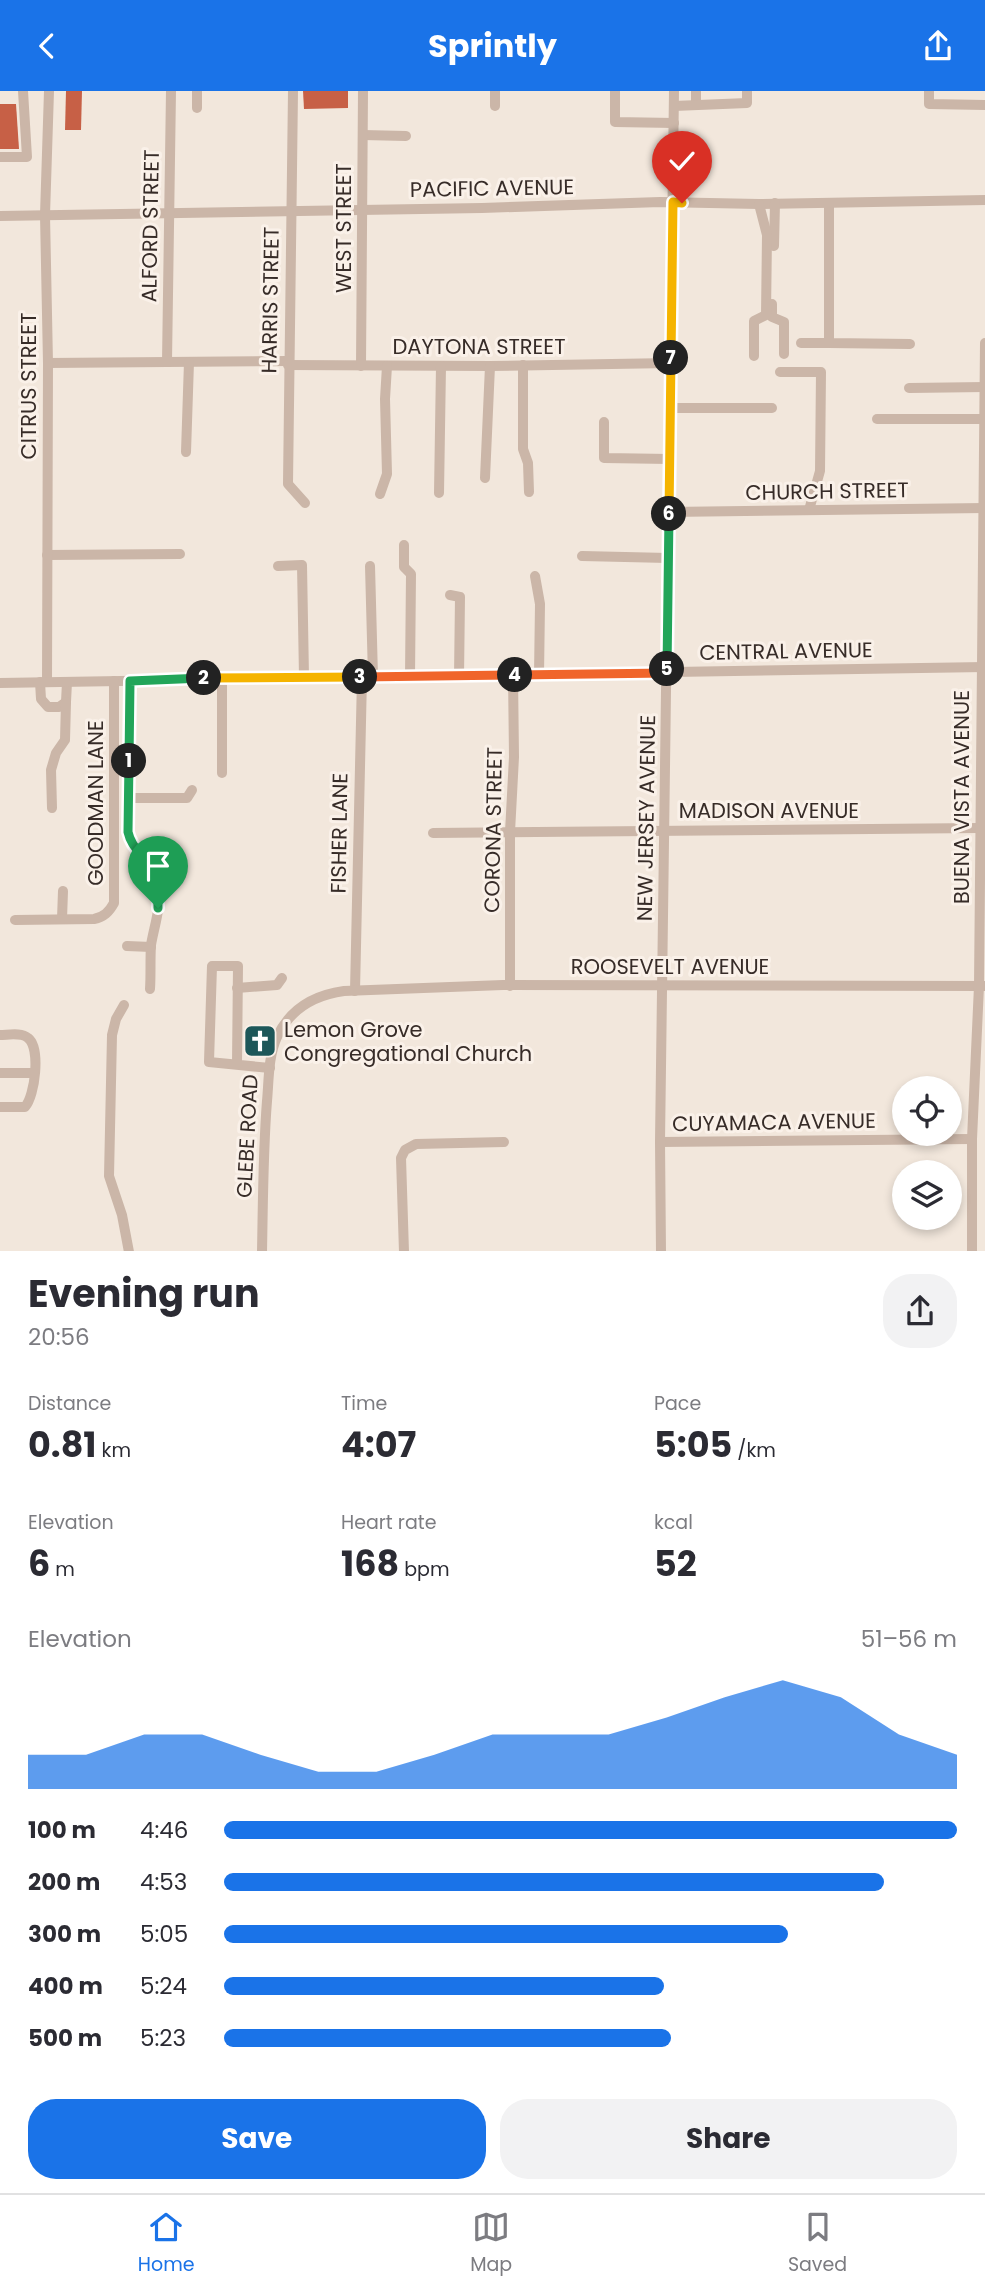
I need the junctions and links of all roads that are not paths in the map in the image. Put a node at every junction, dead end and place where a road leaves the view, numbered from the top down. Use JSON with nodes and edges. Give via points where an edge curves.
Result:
{"nodes":[{"id":1,"x":23,"y":91,"type":"edge"},
{"id":2,"x":49,"y":91,"type":"edge"},
{"id":3,"x":171,"y":91,"type":"edge"},
{"id":4,"x":197,"y":91,"type":"edge"},
{"id":5,"x":293,"y":91,"type":"edge"},
{"id":6,"x":363,"y":91,"type":"edge"},
{"id":7,"x":495,"y":91,"type":"edge"},
{"id":8,"x":615,"y":91,"type":"edge"},
{"id":9,"x":674,"y":91,"type":"edge"},
{"id":10,"x":696,"y":91,"type":"edge"},
{"id":11,"x":747,"y":91,"type":"edge"},
{"id":12,"x":929,"y":91,"type":"edge"},
{"id":13,"x":961,"y":91,"type":"edge"},
{"id":14,"x":696,"y":105,"type":"junction"},
{"id":15,"x":961,"y":105,"type":"junction"},
{"id":16,"x":985,"y":105,"type":"edge"},
{"id":17,"x":495,"y":106,"type":"dead end"},
{"id":18,"x":674,"y":106,"type":"junction"},
{"id":19,"x":197,"y":108,"type":"dead end"},
{"id":20,"x":674,"y":123,"type":"junction"},
{"id":21,"x":363,"y":135,"type":"junction"},
{"id":22,"x":406,"y":136,"type":"dead end"},
{"id":23,"x":0,"y":157,"type":"edge"},
{"id":24,"x":985,"y":200,"type":"edge"},
{"id":25,"x":673,"y":202,"type":"junction"},
{"id":26,"x":829,"y":202,"type":"junction"},
{"id":27,"x":775,"y":203,"type":"junction"},
{"id":28,"x":759,"y":204,"type":"junction"},
{"id":29,"x":362,"y":210,"type":"junction"},
{"id":30,"x":290,"y":211,"type":"junction"},
{"id":31,"x":170,"y":213,"type":"junction"},
{"id":32,"x":45,"y":215,"type":"junction"},
{"id":33,"x":0,"y":216,"type":"edge"},
{"id":34,"x":801,"y":343,"type":"dead end"},
{"id":35,"x":829,"y":343,"type":"junction"},
{"id":36,"x":985,"y":343,"type":"edge"},
{"id":37,"x":910,"y":344,"type":"dead end"},
{"id":38,"x":784,"y":354,"type":"dead end"},
{"id":39,"x":754,"y":356,"type":"dead end"},
{"id":40,"x":167,"y":362,"type":"junction"},
{"id":41,"x":189,"y":362,"type":"junction"},
{"id":42,"x":48,"y":363,"type":"junction"},
{"id":43,"x":288,"y":363,"type":"junction"},
{"id":44,"x":671,"y":363,"type":"junction"},
{"id":45,"x":985,"y":363,"type":"edge"},
{"id":46,"x":523,"y":365,"type":"junction"},
{"id":47,"x":361,"y":366,"type":"junction"},
{"id":48,"x":387,"y":366,"type":"junction"},
{"id":49,"x":441,"y":366,"type":"junction"},
{"id":50,"x":489,"y":366,"type":"junction"},
{"id":51,"x":780,"y":372,"type":"dead end"},
{"id":52,"x":985,"y":387,"type":"edge"},
{"id":53,"x":909,"y":388,"type":"dead end"},
{"id":54,"x":670,"y":408,"type":"junction"},
{"id":55,"x":772,"y":408,"type":"dead end"},
{"id":56,"x":877,"y":419,"type":"dead end"},
{"id":57,"x":984,"y":419,"type":"edge"},
{"id":58,"x":604,"y":422,"type":"dead end"},
{"id":59,"x":186,"y":452,"type":"dead end"},
{"id":60,"x":670,"y":459,"type":"junction"},
{"id":61,"x":485,"y":478,"type":"dead end"},
{"id":62,"x":528,"y":492,"type":"dead end"},
{"id":63,"x":439,"y":493,"type":"dead end"},
{"id":64,"x":380,"y":494,"type":"dead end"},
{"id":65,"x":305,"y":503,"type":"dead end"},
{"id":66,"x":984,"y":508,"type":"edge"},
{"id":67,"x":809,"y":510,"type":"junction"},
{"id":68,"x":669,"y":512,"type":"junction"},
{"id":69,"x":404,"y":545,"type":"dead end"},
{"id":70,"x":180,"y":554,"type":"dead end"},
{"id":71,"x":47,"y":555,"type":"junction"},
{"id":72,"x":582,"y":557,"type":"dead end"},
{"id":73,"x":668,"y":558,"type":"junction"},
{"id":74,"x":278,"y":566,"type":"dead end"},
{"id":75,"x":370,"y":566,"type":"dead end"},
{"id":76,"x":535,"y":576,"type":"dead end"},
{"id":77,"x":450,"y":595,"type":"dead end"},
{"id":78,"x":983,"y":667,"type":"edge"},
{"id":79,"x":667,"y":673,"type":"junction"},
{"id":80,"x":513,"y":675,"type":"junction"},
{"id":81,"x":539,"y":675,"type":"junction"},
{"id":82,"x":410,"y":676,"type":"junction"},
{"id":83,"x":304,"y":677,"type":"junction"},
{"id":84,"x":368,"y":677,"type":"junction"},
{"id":85,"x":459,"y":677,"type":"junction"},
{"id":86,"x":222,"y":678,"type":"junction"},
{"id":87,"x":114,"y":681,"type":"junction"},
{"id":88,"x":130,"y":681,"type":"junction"},
{"id":89,"x":43,"y":682,"type":"junction"},
{"id":90,"x":68,"y":682,"type":"junction"},
{"id":91,"x":0,"y":683,"type":"edge"},
{"id":92,"x":66,"y":702,"type":"junction"},
{"id":93,"x":222,"y":773,"type":"dead end"},
{"id":94,"x":192,"y":790,"type":"dead end"},
{"id":95,"x":128,"y":798,"type":"junction"},
{"id":96,"x":52,"y":808,"type":"dead end"},
{"id":97,"x":980,"y":828,"type":"junction"},
{"id":98,"x":665,"y":831,"type":"junction"},
{"id":99,"x":510,"y":832,"type":"junction"},
{"id":100,"x":433,"y":833,"type":"dead end"},
{"id":101,"x":63,"y":891,"type":"dead end"},
{"id":102,"x":62,"y":919,"type":"junction"},
{"id":103,"x":15,"y":920,"type":"dead end"},
{"id":104,"x":127,"y":946,"type":"dead end"},
{"id":105,"x":151,"y":947,"type":"junction"},
{"id":106,"x":282,"y":978,"type":"dead end"},
{"id":107,"x":510,"y":986,"type":"junction"},
{"id":108,"x":663,"y":986,"type":"junction"},
{"id":109,"x":982,"y":986,"type":"edge"},
{"id":110,"x":237,"y":988,"type":"junction"},
{"id":111,"x":150,"y":989,"type":"dead end"},
{"id":112,"x":355,"y":991,"type":"junction"},
{"id":113,"x":124,"y":1005,"type":"dead end"},
{"id":114,"x":0,"y":1035,"type":"edge"},
{"id":115,"x":237,"y":1064,"type":"junction"},
{"id":116,"x":270,"y":1068,"type":"junction"},
{"id":117,"x":0,"y":1073,"type":"edge"},
{"id":118,"x":34,"y":1073,"type":"junction"},
{"id":119,"x":0,"y":1107,"type":"edge"},
{"id":120,"x":972,"y":1139,"type":"junction"},
{"id":121,"x":504,"y":1142,"type":"dead end"},
{"id":122,"x":660,"y":1142,"type":"junction"},
{"id":123,"x":129,"y":1251,"type":"edge"},
{"id":124,"x":262,"y":1251,"type":"edge"},
{"id":125,"x":404,"y":1251,"type":"edge"},
{"id":126,"x":660,"y":1251,"type":"edge"},
{"id":127,"x":972,"y":1251,"type":"edge"}],
"edges":[{"from":1,"to":23,"type":"street","via":[[27,157]]},
{"from":2,"to":32,"type":"street","name":"CITRUS STREET"},
{"from":3,"to":31,"type":"street","name":"ALFORD STREET"},
{"from":4,"to":19,"type":"street"},
{"from":5,"to":30,"type":"street","name":"HARRIS STREET"},
{"from":6,"to":21,"type":"street","name":"WEST STREET"},
{"from":7,"to":17,"type":"street"},
{"from":8,"to":20,"type":"street","via":[[615,122]]},
{"from":9,"to":18,"type":"street","name":"NEW JERSEY AVENUE"},
{"from":10,"to":14,"type":"street"},
{"from":11,"to":14,"type":"street","via":[[747,103]]},
{"from":12,"to":15,"type":"street","via":[[929,104]]},
{"from":13,"to":15,"type":"street"},
{"from":14,"to":18,"type":"street"},
{"from":15,"to":16,"type":"street"},
{"from":18,"to":20,"type":"street","name":"NEW JERSEY AVENUE"},
{"from":20,"to":25,"type":"street","name":"NEW JERSEY AVENUE"},
{"from":21,"to":22,"type":"street"},
{"from":21,"to":29,"type":"street","name":"WEST STREET"},
{"from":24,"to":26,"type":"street","name":"PACIFIC AVENUE"},
{"from":25,"to":28,"type":"street","name":"PACIFIC AVENUE"},
{"from":25,"to":29,"type":"street","name":"PACIFIC AVENUE"},
{"from":25,"to":44,"type":"street","name":"NEW JERSEY AVENUE"},
{"from":26,"to":27,"type":"street","name":"PACIFIC AVENUE"},
{"from":26,"to":35,"type":"street"},
{"from":27,"to":28,"type":"street","name":"PACIFIC AVENUE"},
{"from":27,"to":38,"type":"street","via":[[772,317],[784,322]]},
{"from":28,"to":39,"type":"street","via":[[767,235],[766,315],[754,321]]},
{"from":29,"to":30,"type":"street","name":"PACIFIC AVENUE"},
{"from":29,"to":47,"type":"street","name":"WEST STREET"},
{"from":30,"to":31,"type":"street","name":"PACIFIC AVENUE"},
{"from":30,"to":43,"type":"street","name":"HARRIS STREET"},
{"from":31,"to":32,"type":"street","name":"PACIFIC AVENUE"},
{"from":31,"to":40,"type":"street","name":"ALFORD STREET"},
{"from":32,"to":33,"type":"street","name":"PACIFIC AVENUE"},
{"from":32,"to":42,"type":"street","name":"CITRUS STREET"},
{"from":34,"to":35,"type":"street"},
{"from":35,"to":37,"type":"street"},
{"from":36,"to":45,"type":"street","name":"BUENA VISTA AVENUE"},
{"from":40,"to":41,"type":"street","name":"DAYTONA STREET"},
{"from":40,"to":42,"type":"street","name":"DAYTONA STREET"},
{"from":41,"to":43,"type":"street","name":"DAYTONA STREET"},
{"from":41,"to":59,"type":"street"},
{"from":42,"to":71,"type":"street","name":"CITRUS STREET"},
{"from":43,"to":47,"type":"street","name":"DAYTONA STREET"},
{"from":43,"to":65,"type":"street","name":"HARRIS STREET","via":[[288,484]]},
{"from":44,"to":46,"type":"street","name":"DAYTONA STREET"},
{"from":44,"to":54,"type":"street","name":"NEW JERSEY AVENUE"},
{"from":45,"to":52,"type":"street","name":"BUENA VISTA AVENUE"},
{"from":46,"to":50,"type":"street","name":"DAYTONA STREET"},
{"from":46,"to":62,"type":"street"},
{"from":47,"to":48,"type":"street","name":"DAYTONA STREET"},
{"from":48,"to":49,"type":"street","name":"DAYTONA STREET"},
{"from":48,"to":64,"type":"street","via":[[387,474]]},
{"from":49,"to":50,"type":"street","name":"DAYTONA STREET"},
{"from":49,"to":63,"type":"street"},
{"from":50,"to":61,"type":"street"},
{"from":51,"to":67,"type":"street","via":[[821,372],[820,471]]},
{"from":52,"to":53,"type":"street"},
{"from":52,"to":57,"type":"street","name":"BUENA VISTA AVENUE"},
{"from":54,"to":55,"type":"street"},
{"from":54,"to":60,"type":"street","name":"NEW JERSEY AVENUE"},
{"from":56,"to":57,"type":"street"},
{"from":57,"to":66,"type":"street","name":"BUENA VISTA AVENUE"},
{"from":58,"to":60,"type":"street","via":[[604,458]]},
{"from":60,"to":68,"type":"street","name":"NEW JERSEY AVENUE"},
{"from":66,"to":67,"type":"street","name":"CHURCH STREET"},
{"from":66,"to":78,"type":"street","name":"BUENA VISTA AVENUE"},
{"from":67,"to":68,"type":"street","name":"CHURCH STREET"},
{"from":68,"to":73,"type":"street","name":"NEW JERSEY AVENUE"},
{"from":69,"to":82,"type":"street","via":[[404,567],[411,574]]},
{"from":70,"to":71,"type":"street"},
{"from":71,"to":89,"type":"street","name":"CITRUS STREET"},
{"from":72,"to":73,"type":"street"},
{"from":73,"to":79,"type":"street","name":"NEW JERSEY AVENUE"},
{"from":74,"to":83,"type":"street","via":[[302,565]]},
{"from":75,"to":84,"type":"street","name":"FISHER LANE"},
{"from":76,"to":81,"type":"street","via":[[540,604]]},
{"from":77,"to":85,"type":"street","via":[[460,597]]},
{"from":78,"to":79,"type":"street","name":"CENTRAL AVENUE"},
{"from":78,"to":97,"type":"street","name":"BUENA VISTA AVENUE"},
{"from":79,"to":81,"type":"street","name":"CENTRAL AVENUE"},
{"from":79,"to":98,"type":"street","name":"NEW JERSEY AVENUE"},
{"from":80,"to":81,"type":"street","name":"CENTRAL AVENUE"},
{"from":80,"to":85,"type":"street","name":"CENTRAL AVENUE"},
{"from":80,"to":99,"type":"street","name":"CORONA STREET"},
{"from":82,"to":84,"type":"street","name":"CENTRAL AVENUE"},
{"from":82,"to":85,"type":"street","name":"CENTRAL AVENUE"},
{"from":83,"to":84,"type":"street","name":"CENTRAL AVENUE"},
{"from":83,"to":86,"type":"street","name":"CENTRAL AVENUE"},
{"from":84,"to":112,"type":"street","name":"FISHER LANE"},
{"from":86,"to":88,"type":"street","name":"CENTRAL AVENUE"},
{"from":86,"to":93,"type":"street"},
{"from":87,"to":88,"type":"street","name":"CENTRAL AVENUE"},
{"from":87,"to":90,"type":"street","name":"CENTRAL AVENUE"},
{"from":87,"to":102,"type":"street","name":"GOODMAN LANE","via":[[114,903],[101,918]]},
{"from":88,"to":95,"type":"street"},
{"from":89,"to":90,"type":"street","name":"CENTRAL AVENUE"},
{"from":89,"to":91,"type":"street","name":"CENTRAL AVENUE"},
{"from":89,"to":92,"type":"street","via":[[41,699],[48,707]]},
{"from":90,"to":92,"type":"street"},
{"from":92,"to":96,"type":"street","via":[[65,740],[51,770]]},
{"from":94,"to":95,"type":"street","via":[[187,798]]},
{"from":95,"to":105,"type":"street","via":[[130,842],[147,862],[158,886]]},
{"from":97,"to":98,"type":"street","name":"MADISON AVENUE"},
{"from":97,"to":109,"type":"street","name":"BUENA VISTA AVENUE"},
{"from":98,"to":99,"type":"street","name":"MADISON AVENUE"},
{"from":98,"to":108,"type":"street","name":"NEW JERSEY AVENUE"},
{"from":99,"to":100,"type":"street","name":"MADISON AVENUE"},
{"from":99,"to":107,"type":"street","name":"CORONA STREET"},
{"from":101,"to":102,"type":"street"},
{"from":102,"to":103,"type":"street","name":"GOODMAN LANE"},
{"from":104,"to":105,"type":"street"},
{"from":105,"to":111,"type":"street"},
{"from":106,"to":110,"type":"street","via":[[277,985]]},
{"from":107,"to":108,"type":"street","name":"ROOSEVELT AVENUE"},
{"from":107,"to":112,"type":"street","name":"ROOSEVELT AVENUE"},
{"from":108,"to":109,"type":"street","name":"ROOSEVELT AVENUE"},
{"from":108,"to":122,"type":"street","name":"NEW JERSEY AVENUE"},
{"from":109,"to":120,"type":"street","name":"BUENA VISTA AVENUE"},
{"from":110,"to":115,"type":"street"},
{"from":110,"to":115,"type":"street","via":[[237,967],[212,966],[209,1062]]},
{"from":112,"to":116,"type":"street","name":"GLEBE ROAD","via":[[323,995],[294,1013],[276,1039]]},
{"from":113,"to":123,"type":"street","via":[[112,1035],[109,1176]]},
{"from":114,"to":118,"type":"street","via":[[28,1037]]},
{"from":115,"to":116,"type":"street"},
{"from":116,"to":124,"type":"street","name":"GLEBE ROAD"},
{"from":117,"to":118,"type":"street"},
{"from":118,"to":119,"type":"street","via":[[33,1094],[25,1107]]},
{"from":120,"to":122,"type":"street","name":"CUYAMACA AVENUE"},
{"from":120,"to":127,"type":"street","name":"BUENA VISTA AVENUE"},
{"from":121,"to":125,"type":"street","via":[[416,1144],[405,1150],[401,1158]]},
{"from":122,"to":126,"type":"street","name":"NEW JERSEY AVENUE"}]}
